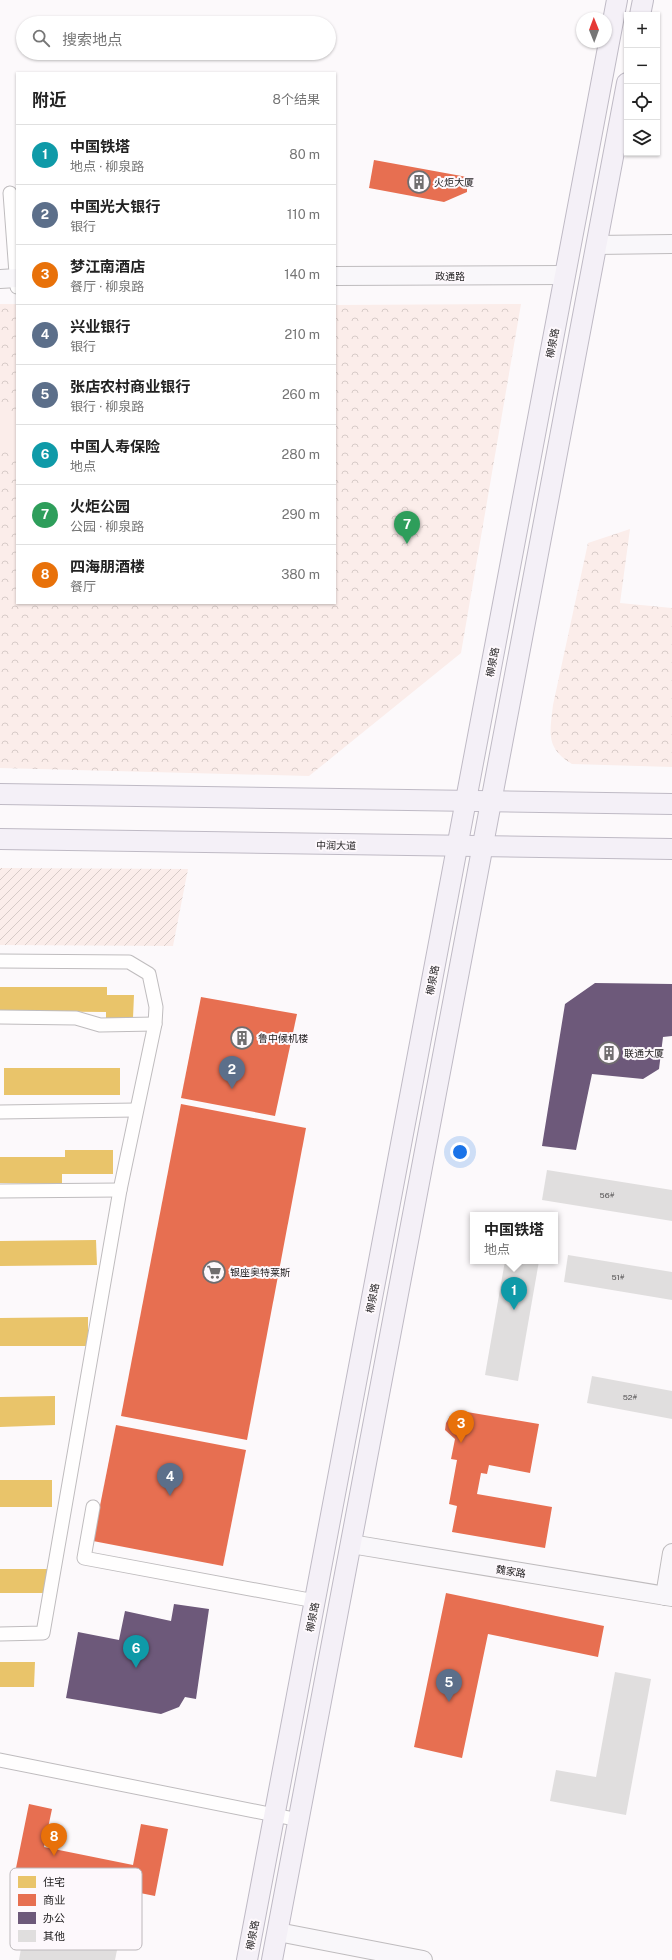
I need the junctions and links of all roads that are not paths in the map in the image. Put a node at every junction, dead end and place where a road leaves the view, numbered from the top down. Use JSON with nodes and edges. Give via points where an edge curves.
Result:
{"nodes":[{"id":1,"x":617,"y":0,"type":"edge"},
{"id":2,"x":643,"y":0,"type":"edge"},
{"id":3,"x":641,"y":12,"type":"edge"},
{"id":4,"x":627,"y":84,"type":"edge"},
{"id":5,"x":10,"y":193,"type":"dead end"},
{"id":6,"x":672,"y":244,"type":"edge"},
{"id":7,"x":596,"y":245,"type":"junction"},
{"id":8,"x":565,"y":275,"type":"junction"},
{"id":9,"x":336,"y":276,"type":"edge"},
{"id":10,"x":13,"y":281,"type":"edge"},
{"id":11,"x":0,"y":794,"type":"edge"},
{"id":12,"x":466,"y":801,"type":"junction"},
{"id":13,"x":491,"y":801,"type":"junction"},
{"id":14,"x":672,"y":804,"type":"edge"},
{"id":15,"x":0,"y":839,"type":"edge"},
{"id":16,"x":457,"y":846,"type":"junction"},
{"id":17,"x":483,"y":847,"type":"junction"},
{"id":18,"x":672,"y":850,"type":"edge"},
{"id":19,"x":0,"y":961,"type":"edge"},
{"id":20,"x":0,"y":1017,"type":"edge"},
{"id":21,"x":155,"y":1024,"type":"junction"},
{"id":22,"x":136,"y":1110,"type":"junction"},
{"id":23,"x":0,"y":1112,"type":"edge"},
{"id":24,"x":120,"y":1190,"type":"junction"},
{"id":25,"x":0,"y":1191,"type":"edge"},
{"id":26,"x":93,"y":1507,"type":"dead end"},
{"id":27,"x":351,"y":1544,"type":"junction"},
{"id":28,"x":672,"y":1554,"type":"edge"},
{"id":29,"x":668,"y":1597,"type":"edge"},
{"id":30,"x":315,"y":1601,"type":"junction"},
{"id":31,"x":0,"y":1634,"type":"edge"},
{"id":32,"x":0,"y":1760,"type":"edge"},
{"id":33,"x":274,"y":1815,"type":"junction"},
{"id":34,"x":299,"y":1820,"type":"junction"},
{"id":35,"x":278,"y":1932,"type":"junction"},
{"id":36,"x":247,"y":1960,"type":"edge"},
{"id":37,"x":272,"y":1960,"type":"edge"},
{"id":38,"x":423,"y":1960,"type":"edge"}],
"edges":[{"from":1,"to":8,"type":"main road","name":"柳泉路"},
{"from":2,"to":3,"type":"main road"},
{"from":4,"to":7,"type":"main road"},
{"from":5,"to":10,"type":"street"},
{"from":6,"to":7,"type":"street"},
{"from":7,"to":13,"type":"main road"},
{"from":8,"to":9,"type":"street","name":"政通路"},
{"from":8,"to":12,"type":"main road","name":"柳泉路"},
{"from":11,"to":12,"type":"main road"},
{"from":12,"to":13,"type":"main road"},
{"from":12,"to":16,"type":"main road","name":"柳泉路"},
{"from":13,"to":14,"type":"main road"},
{"from":13,"to":17,"type":"main road"},
{"from":15,"to":16,"type":"main road","name":"中润大道"},
{"from":16,"to":17,"type":"main road","name":"中润大道"},
{"from":16,"to":30,"type":"main road","name":"柳泉路"},
{"from":17,"to":18,"type":"main road","name":"中润大道"},
{"from":17,"to":27,"type":"main road"},
{"from":19,"to":21,"type":"street","via":[[129,962],[149,974],[156,1007]]},
{"from":20,"to":21,"type":"street","via":[[76,1018],[100,1025]]},
{"from":21,"to":22,"type":"street"},
{"from":22,"to":23,"type":"street"},
{"from":22,"to":24,"type":"street"},
{"from":24,"to":25,"type":"street"},
{"from":24,"to":31,"type":"street","via":[[43,1633]]},
{"from":26,"to":30,"type":"street","via":[[84,1558]]},
{"from":27,"to":29,"type":"street","name":"魏家路"},
{"from":27,"to":34,"type":"main road"},
{"from":28,"to":29,"type":"street"},
{"from":30,"to":33,"type":"main road","name":"柳泉路"},
{"from":32,"to":33,"type":"street"},
{"from":33,"to":34,"type":"street"},
{"from":33,"to":36,"type":"main road","name":"柳泉路"},
{"from":34,"to":35,"type":"main road"},
{"from":35,"to":37,"type":"main road"},
{"from":35,"to":38,"type":"street"}]}
